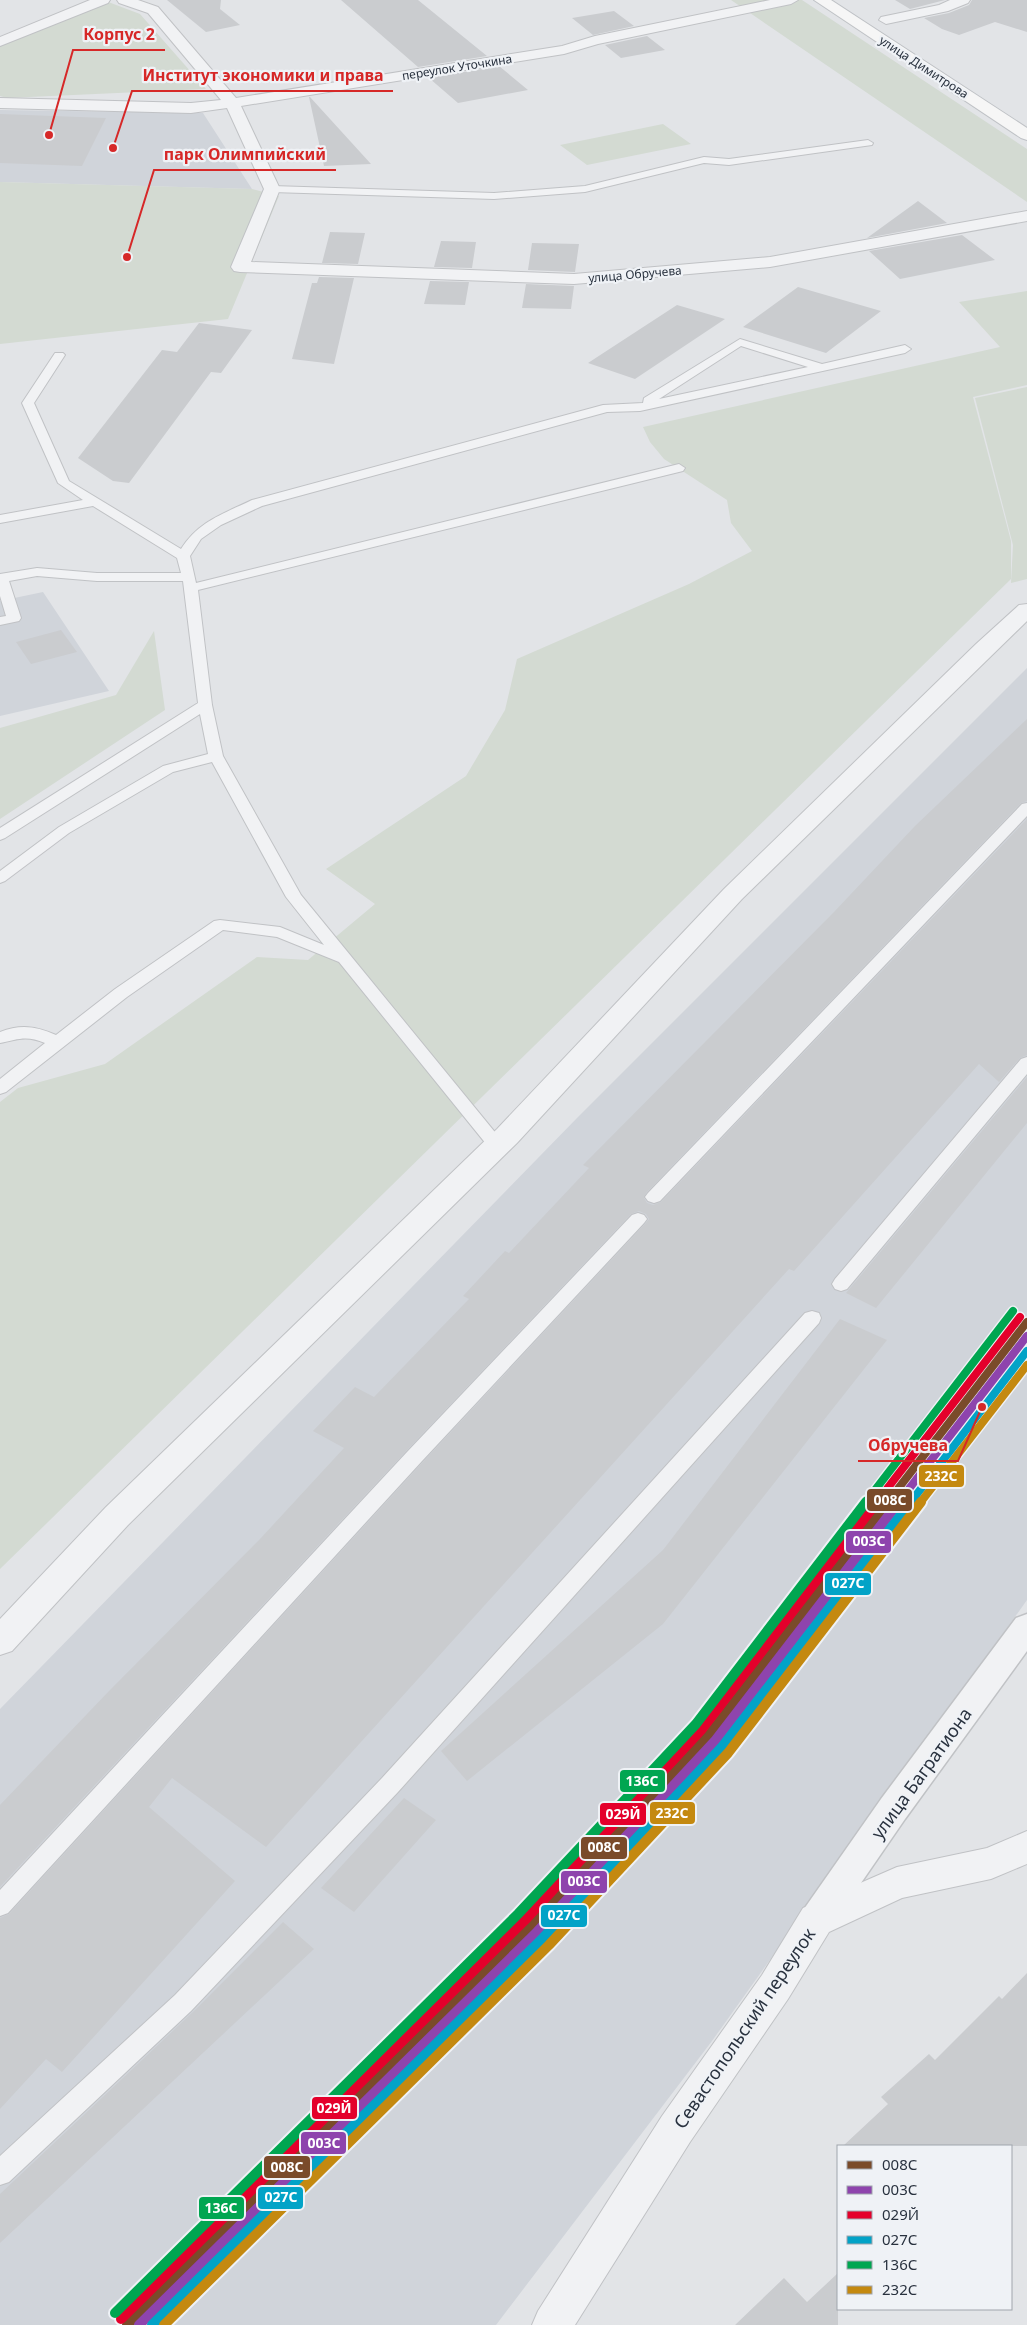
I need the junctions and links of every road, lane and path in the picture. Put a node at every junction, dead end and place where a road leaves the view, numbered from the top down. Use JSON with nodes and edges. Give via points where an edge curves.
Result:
{"nodes":[{"id":1,"x":103,"y":0,"type":"edge"},
{"id":2,"x":124,"y":0,"type":"edge"},
{"id":3,"x":791,"y":0,"type":"edge"},
{"id":4,"x":821,"y":0,"type":"edge"},
{"id":5,"x":963,"y":0,"type":"edge"},
{"id":6,"x":870,"y":10,"type":"dead end"},
{"id":7,"x":886,"y":20,"type":"junction"},
{"id":8,"x":903,"y":31,"type":"dead end"},
{"id":9,"x":0,"y":42,"type":"edge"},
{"id":10,"x":0,"y":103,"type":"edge"},
{"id":11,"x":232,"y":103,"type":"junction"},
{"id":12,"x":1027,"y":135,"type":"edge"},
{"id":13,"x":868,"y":143,"type":"dead end"},
{"id":14,"x":272,"y":189,"type":"junction"},
{"id":15,"x":1027,"y":216,"type":"edge"},
{"id":16,"x":905,"y":349,"type":"dead end"},
{"id":17,"x":59,"y":355,"type":"dead end"},
{"id":18,"x":823,"y":367,"type":"junction"},
{"id":19,"x":640,"y":407,"type":"junction"},
{"id":20,"x":679,"y":468,"type":"dead end"},
{"id":21,"x":94,"y":502,"type":"junction"},
{"id":22,"x":0,"y":520,"type":"edge"},
{"id":23,"x":184,"y":556,"type":"junction"},
{"id":24,"x":190,"y":583,"type":"junction"},
{"id":25,"x":1027,"y":610,"type":"edge"},
{"id":26,"x":0,"y":621,"type":"edge"},
{"id":27,"x":205,"y":705,"type":"junction"},
{"id":28,"x":216,"y":756,"type":"junction"},
{"id":29,"x":1027,"y":807,"type":"edge"},
{"id":30,"x":0,"y":835,"type":"edge"},
{"id":31,"x":0,"y":878,"type":"edge"},
{"id":32,"x":344,"y":959,"type":"junction"},
{"id":33,"x":0,"y":1038,"type":"edge"},
{"id":34,"x":57,"y":1042,"type":"junction"},
{"id":35,"x":1027,"y":1063,"type":"edge"},
{"id":36,"x":0,"y":1088,"type":"edge"},
{"id":37,"x":497,"y":1146,"type":"junction"},
{"id":38,"x":654,"y":1197,"type":"dead end"},
{"id":39,"x":638,"y":1219,"type":"dead end"},
{"id":40,"x":840,"y":1284,"type":"dead end"},
{"id":41,"x":812,"y":1318,"type":"dead end"},
{"id":42,"x":1027,"y":1627,"type":"edge"},
{"id":43,"x":0,"y":1640,"type":"edge"},
{"id":44,"x":1027,"y":1848,"type":"edge"},
{"id":45,"x":0,"y":1906,"type":"edge"},
{"id":46,"x":816,"y":1920,"type":"junction"},
{"id":47,"x":0,"y":2173,"type":"edge"},
{"id":48,"x":552,"y":2325,"type":"edge"}],
"edges":[{"from":1,"to":9,"type":"street"},
{"from":2,"to":11,"type":"street","via":[[152,10]]},
{"from":3,"to":11,"type":"street","name":"переулок Уточкина","via":[[595,40],[564,50]]},
{"from":4,"to":12,"type":"main road","name":"улица Димитрова"},
{"from":5,"to":7,"type":"street","via":[[943,8]]},
{"from":6,"to":7,"type":"main road","name":"улица Димитрова"},
{"from":7,"to":8,"type":"main road","name":"улица Димитрова"},
{"from":10,"to":11,"type":"street","name":"переулок Уточкина","via":[[191,108]]},
{"from":11,"to":14,"type":"street"},
{"from":13,"to":14,"type":"lane","via":[[729,162],[704,160],[576,190],[494,196]]},
{"from":14,"to":15,"type":"street","name":"улица Обручева","via":[[240,267],[574,279],[770,262]]},
{"from":16,"to":18,"type":"lane"},
{"from":17,"to":21,"type":"lane","via":[[28,403],[64,484]]},
{"from":18,"to":19,"type":"lane"},
{"from":18,"to":19,"type":"lane","via":[[740,342]]},
{"from":19,"to":23,"type":"lane","via":[[607,408],[256,503],[216,522],[196,536]]},
{"from":20,"to":24,"type":"lane"},
{"from":21,"to":22,"type":"lane"},
{"from":21,"to":23,"type":"lane"},
{"from":23,"to":24,"type":"lane"},
{"from":24,"to":26,"type":"lane","via":[[36,572],[0,578],[14,618]]},
{"from":24,"to":27,"type":"lane"},
{"from":25,"to":37,"type":"street","via":[[733,894]]},
{"from":27,"to":28,"type":"lane"},
{"from":27,"to":30,"type":"lane"},
{"from":28,"to":31,"type":"lane","via":[[168,769],[64,830]]},
{"from":28,"to":32,"type":"lane","via":[[294,897]]},
{"from":29,"to":38,"type":"lane"},
{"from":32,"to":34,"type":"lane","via":[[280,932],[220,925]]},
{"from":32,"to":37,"type":"lane"},
{"from":33,"to":34,"type":"lane","via":[[23,1030],[37,1032]]},
{"from":34,"to":36,"type":"lane"},
{"from":35,"to":40,"type":"lane"},
{"from":37,"to":43,"type":"street","via":[[117,1516]]},
{"from":39,"to":45,"type":"lane"},
{"from":41,"to":47,"type":"lane","via":[[390,1785],[183,2004]]},
{"from":42,"to":46,"type":"street","name":"улица Багратиона","via":[[892,1809]]},
{"from":44,"to":46,"type":"street","name":"Севастопольский переулок","via":[[991,1863],[897,1883]]},
{"from":46,"to":48,"type":"street","name":"Севастопольский переулок","via":[[775,1987],[676,2129]]}]}
